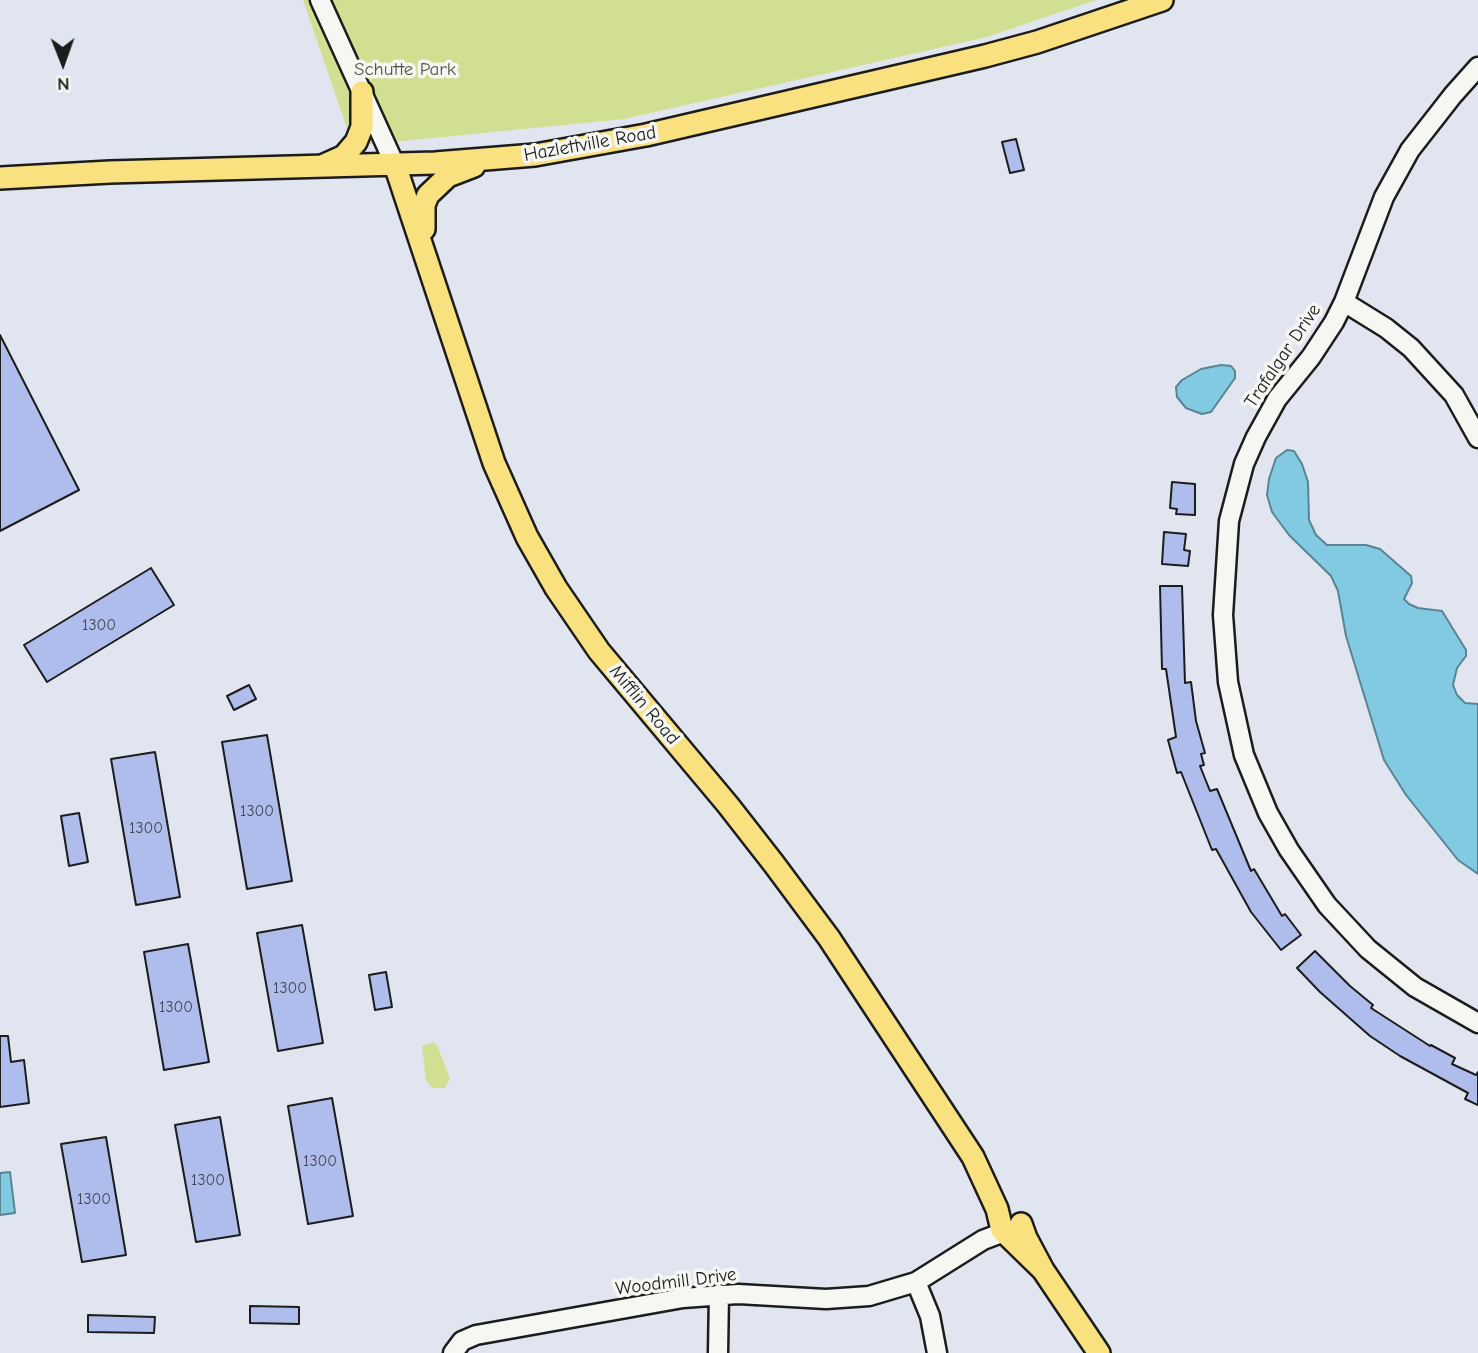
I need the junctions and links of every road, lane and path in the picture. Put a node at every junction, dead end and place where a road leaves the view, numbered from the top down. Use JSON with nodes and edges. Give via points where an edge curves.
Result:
{"nodes":[{"id":1,"x":320,"y":0,"type":"edge"},
{"id":2,"x":1162,"y":0,"type":"edge"},
{"id":3,"x":1478,"y":67,"type":"edge"},
{"id":4,"x":362,"y":92,"type":"junction"},
{"id":5,"x":494,"y":159,"type":"junction"},
{"id":6,"x":395,"y":165,"type":"junction"},
{"id":7,"x":321,"y":167,"type":"junction"},
{"id":8,"x":0,"y":178,"type":"edge"},
{"id":9,"x":426,"y":256,"type":"junction"},
{"id":10,"x":1344,"y":302,"type":"junction"},
{"id":11,"x":1476,"y":431,"type":"edge"},
{"id":12,"x":1478,"y":1023,"type":"edge"},
{"id":13,"x":1008,"y":1225,"type":"junction"},
{"id":14,"x":916,"y":1282,"type":"junction"},
{"id":15,"x":719,"y":1294,"type":"junction"},
{"id":16,"x":453,"y":1353,"type":"edge"},
{"id":17,"x":718,"y":1353,"type":"edge"},
{"id":18,"x":937,"y":1353,"type":"edge"},
{"id":19,"x":1099,"y":1353,"type":"edge"}],
"edges":[{"from":1,"to":4,"type":"street"},
{"from":2,"to":5,"type":"main road","name":"Hazlettville Road","via":[[1037,42],[958,62],[646,135]]},
{"from":3,"to":10,"type":"street","name":"Trafalgar Drive","via":[[1426,128],[1397,172]]},
{"from":4,"to":6,"type":"street"},
{"from":4,"to":7,"type":"main road","via":[[362,127],[356,142],[344,156]]},
{"from":5,"to":6,"type":"main road","name":"Hazlettville Road"},
{"from":5,"to":9,"type":"main road","via":[[448,176],[428,195],[423,214]]},
{"from":6,"to":7,"type":"main road","name":"Hazlettville Road"},
{"from":6,"to":9,"type":"main road","name":"Mifflin Road"},
{"from":7,"to":8,"type":"main road","name":"Hazlettville Road"},
{"from":9,"to":13,"type":"main road","name":"Mifflin Road","via":[[494,463],[556,588],[599,652],[736,815],[829,938],[973,1157]]},
{"from":10,"to":11,"type":"street","via":[[1411,348],[1454,395]]},
{"from":10,"to":12,"type":"street","name":"Trafalgar Drive","via":[[1324,339],[1264,419],[1236,490],[1227,542],[1223,615],[1234,720],[1268,813],[1327,905],[1390,968]]},
{"from":13,"to":14,"type":"street","name":"Woodmill Drive"},
{"from":13,"to":19,"type":"main road","name":"Mifflin Road","via":[[1026,1238]]},
{"from":14,"to":15,"type":"street","name":"Woodmill Drive","via":[[849,1299]]},
{"from":14,"to":18,"type":"street","via":[[930,1316]]},
{"from":15,"to":16,"type":"street","name":"Woodmill Drive","via":[[476,1335],[462,1341]]},
{"from":15,"to":17,"type":"street"}]}
